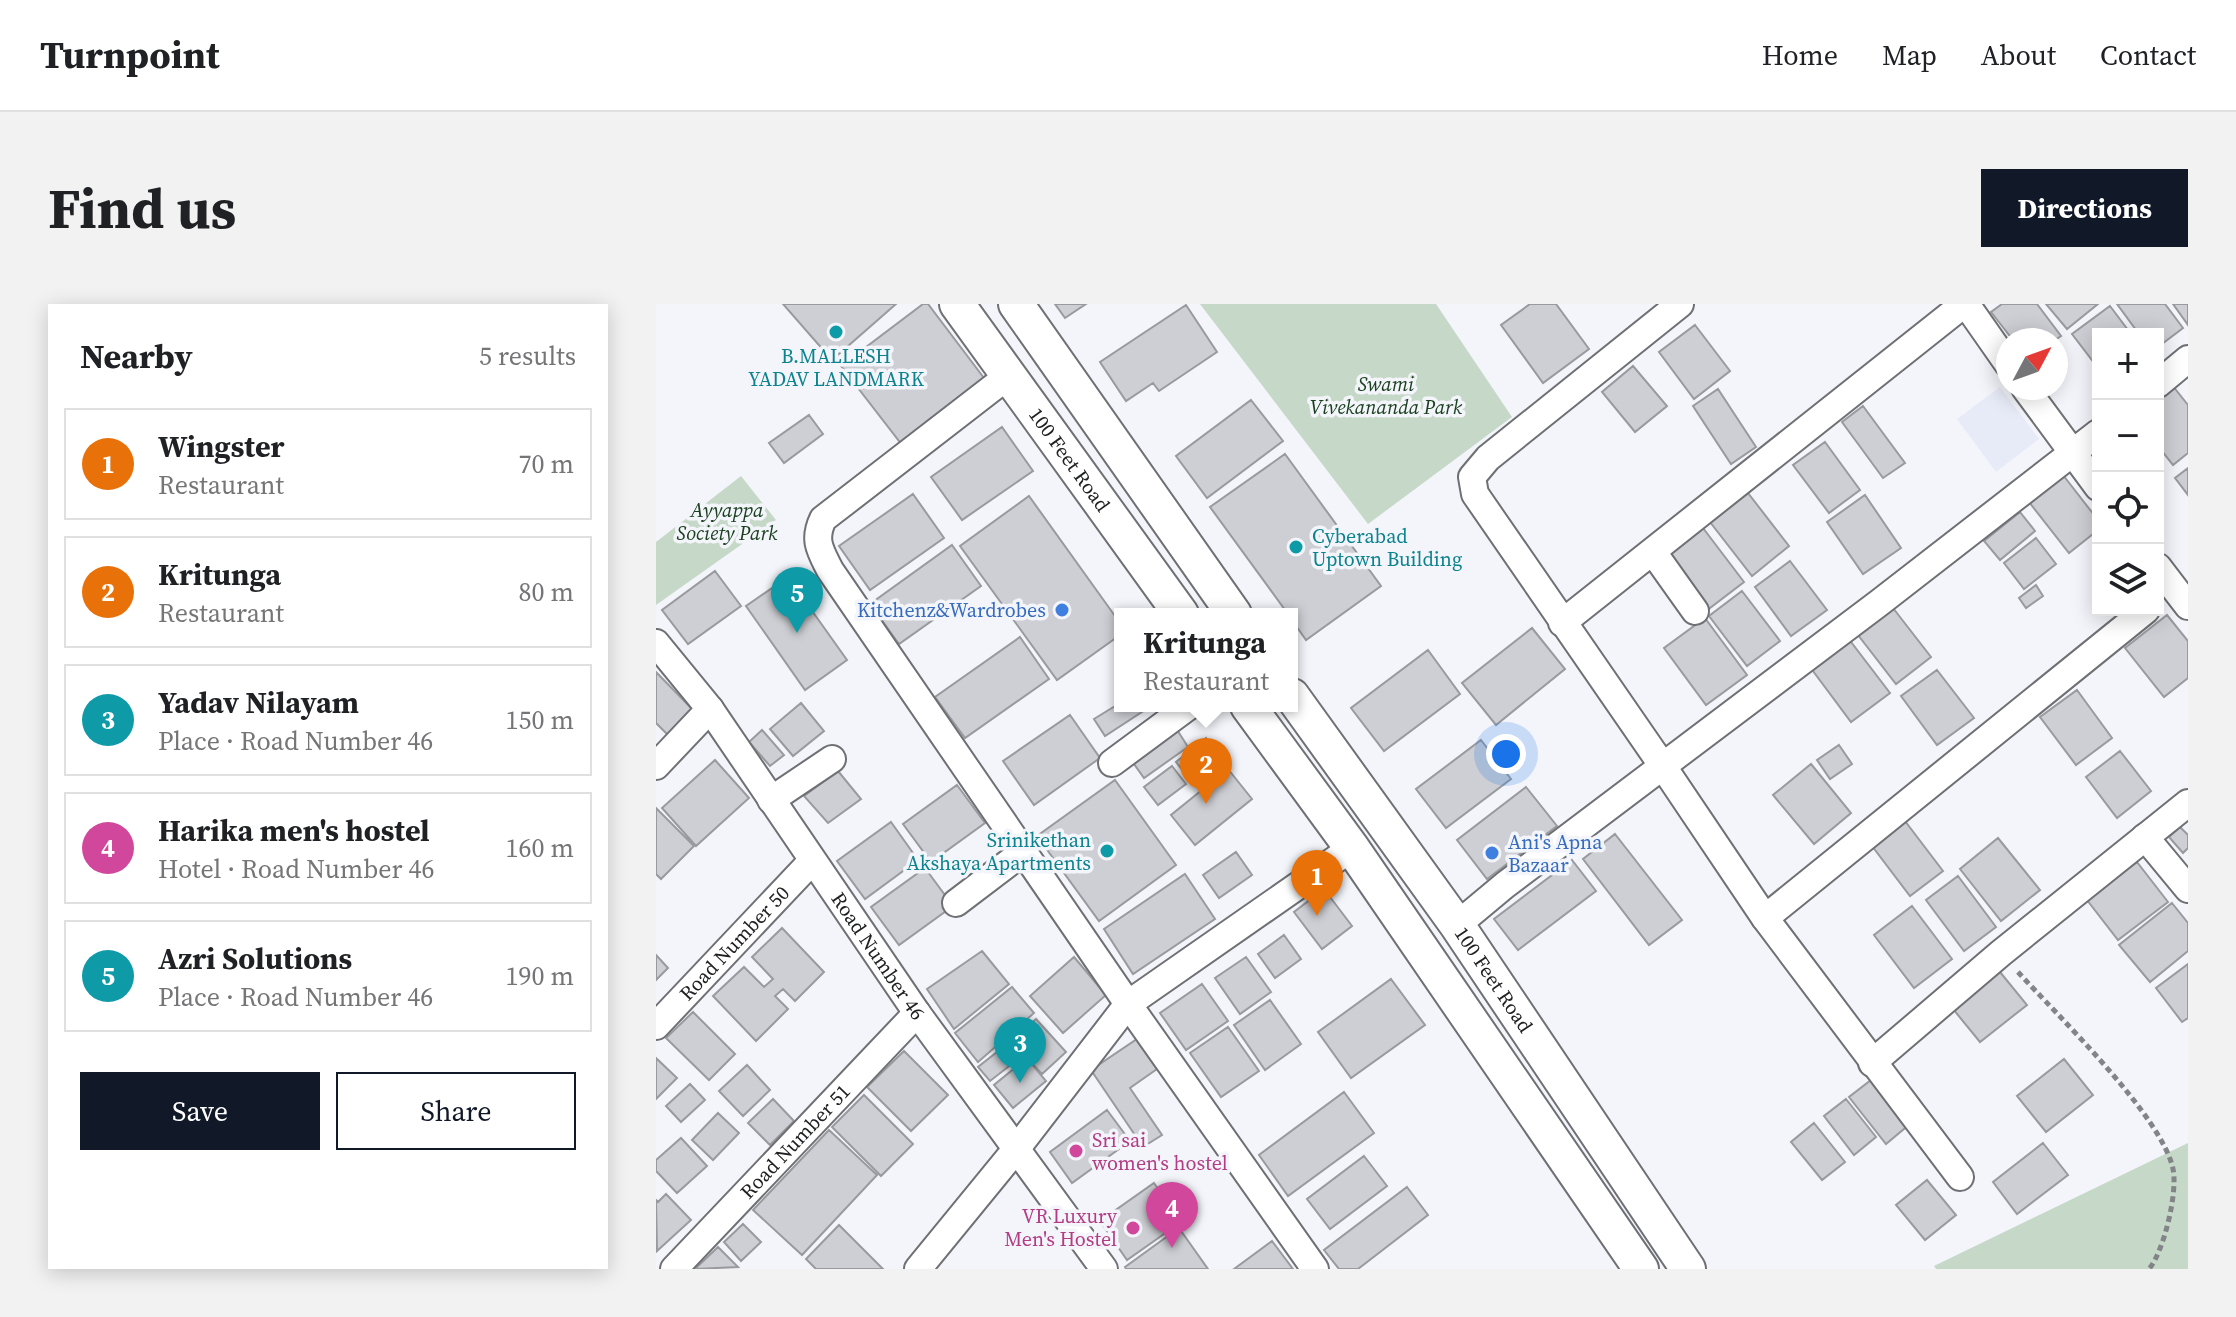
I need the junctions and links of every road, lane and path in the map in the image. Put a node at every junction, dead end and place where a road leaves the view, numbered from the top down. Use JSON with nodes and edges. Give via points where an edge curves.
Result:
{"nodes":[{"id":1,"x":957,"y":304,"type":"edge"},
{"id":2,"x":1016,"y":304,"type":"edge"},
{"id":3,"x":1680,"y":304,"type":"edge"},
{"id":4,"x":1965,"y":304,"type":"edge"},
{"id":5,"x":1996,"y":347,"type":"edge"},
{"id":6,"x":2188,"y":359,"type":"edge"},
{"id":7,"x":1008,"y":376,"type":"junction"},
{"id":8,"x":2164,"y":379,"type":"edge"},
{"id":9,"x":2034,"y":400,"type":"edge"},
{"id":10,"x":2092,"y":437,"type":"edge"},
{"id":11,"x":2071,"y":451,"type":"junction"},
{"id":12,"x":1124,"y":460,"type":"junction"},
{"id":13,"x":2092,"y":479,"type":"edge"},
{"id":14,"x":1087,"y":486,"type":"junction"},
{"id":15,"x":1653,"y":552,"type":"junction"},
{"id":16,"x":1177,"y":608,"type":"edge"},
{"id":17,"x":1230,"y":608,"type":"edge"},
{"id":18,"x":1695,"y":611,"type":"dead end"},
{"id":19,"x":2139,"y":616,"type":"edge"},
{"id":20,"x":1562,"y":623,"type":"junction"},
{"id":21,"x":656,"y":643,"type":"edge"},
{"id":22,"x":1298,"y":704,"type":"edge"},
{"id":23,"x":710,"y":709,"type":"junction"},
{"id":24,"x":1181,"y":712,"type":"edge"},
{"id":25,"x":1252,"y":712,"type":"edge"},
{"id":26,"x":832,"y":759,"type":"dead end"},
{"id":27,"x":1112,"y":763,"type":"dead end"},
{"id":28,"x":1662,"y":765,"type":"junction"},
{"id":29,"x":656,"y":766,"type":"edge"},
{"id":30,"x":771,"y":800,"type":"junction"},
{"id":31,"x":2188,"y":803,"type":"edge"},
{"id":32,"x":2145,"y":837,"type":"junction"},
{"id":33,"x":1352,"y":848,"type":"junction"},
{"id":34,"x":1023,"y":852,"type":"junction"},
{"id":35,"x":812,"y":861,"type":"junction"},
{"id":36,"x":2188,"y":889,"type":"edge"},
{"id":37,"x":956,"y":903,"type":"dead end"},
{"id":38,"x":1765,"y":918,"type":"junction"},
{"id":39,"x":1457,"y":925,"type":"junction"},
{"id":40,"x":2001,"y":953,"type":"junction"},
{"id":41,"x":1128,"y":1004,"type":"junction"},
{"id":42,"x":917,"y":1013,"type":"junction"},
{"id":43,"x":656,"y":1026,"type":"edge"},
{"id":44,"x":1872,"y":1063,"type":"junction"},
{"id":45,"x":1017,"y":1148,"type":"junction"},
{"id":46,"x":1960,"y":1177,"type":"dead end"},
{"id":47,"x":674,"y":1269,"type":"edge"},
{"id":48,"x":918,"y":1269,"type":"edge"},
{"id":49,"x":1104,"y":1269,"type":"edge"},
{"id":50,"x":1315,"y":1269,"type":"edge"},
{"id":51,"x":1641,"y":1269,"type":"edge"},
{"id":52,"x":1688,"y":1269,"type":"edge"},
{"id":53,"x":2149,"y":1269,"type":"edge"}],
"edges":[{"from":1,"to":7,"type":"main road","name":"100 Feet Road"},
{"from":2,"to":12,"type":"main road"},
{"from":3,"to":20,"type":"street","via":[[1488,458],[1472,477],[1475,494]]},
{"from":4,"to":5,"type":"street"},
{"from":4,"to":15,"type":"street"},
{"from":6,"to":8,"type":"street"},
{"from":7,"to":14,"type":"main road","name":"100 Feet Road"},
{"from":7,"to":34,"type":"street","via":[[823,519],[817,532],[830,570]]},
{"from":9,"to":11,"type":"street"},
{"from":10,"to":11,"type":"street"},
{"from":11,"to":13,"type":"street"},
{"from":11,"to":28,"type":"street"},
{"from":12,"to":14,"type":"main road"},
{"from":12,"to":17,"type":"main road"},
{"from":14,"to":16,"type":"main road","name":"100 Feet Road"},
{"from":15,"to":18,"type":"street"},
{"from":15,"to":20,"type":"street"},
{"from":19,"to":38,"type":"street"},
{"from":20,"to":28,"type":"street"},
{"from":21,"to":23,"type":"street","name":"Road Number 46"},
{"from":22,"to":39,"type":"main road","name":"100 Feet Road"},
{"from":23,"to":29,"type":"street"},
{"from":23,"to":30,"type":"street","name":"Road Number 46"},
{"from":24,"to":27,"type":"street"},
{"from":25,"to":33,"type":"main road","name":"100 Feet Road"},
{"from":26,"to":30,"type":"street"},
{"from":28,"to":38,"type":"street"},
{"from":28,"to":39,"type":"street"},
{"from":30,"to":35,"type":"street","name":"Road Number 46"},
{"from":31,"to":32,"type":"street"},
{"from":32,"to":36,"type":"street"},
{"from":32,"to":40,"type":"street"},
{"from":33,"to":41,"type":"street"},
{"from":33,"to":51,"type":"main road","name":"100 Feet Road"},
{"from":34,"to":37,"type":"street"},
{"from":34,"to":41,"type":"street"},
{"from":35,"to":42,"type":"street","name":"Road Number 46"},
{"from":35,"to":43,"type":"street","name":"Road Number 50"},
{"from":38,"to":44,"type":"street"},
{"from":39,"to":52,"type":"main road","name":"100 Feet Road"},
{"from":40,"to":44,"type":"street"},
{"from":40,"to":53,"type":"path","via":[[2109,1071],[2160,1137],[2173,1171],[2169,1220]]},
{"from":41,"to":45,"type":"street"},
{"from":41,"to":50,"type":"street"},
{"from":42,"to":45,"type":"street","name":"Road Number 46"},
{"from":42,"to":47,"type":"street","name":"Road Number 51"},
{"from":44,"to":46,"type":"street"},
{"from":45,"to":48,"type":"street"},
{"from":45,"to":49,"type":"street","name":"Road Number 46"}]}
